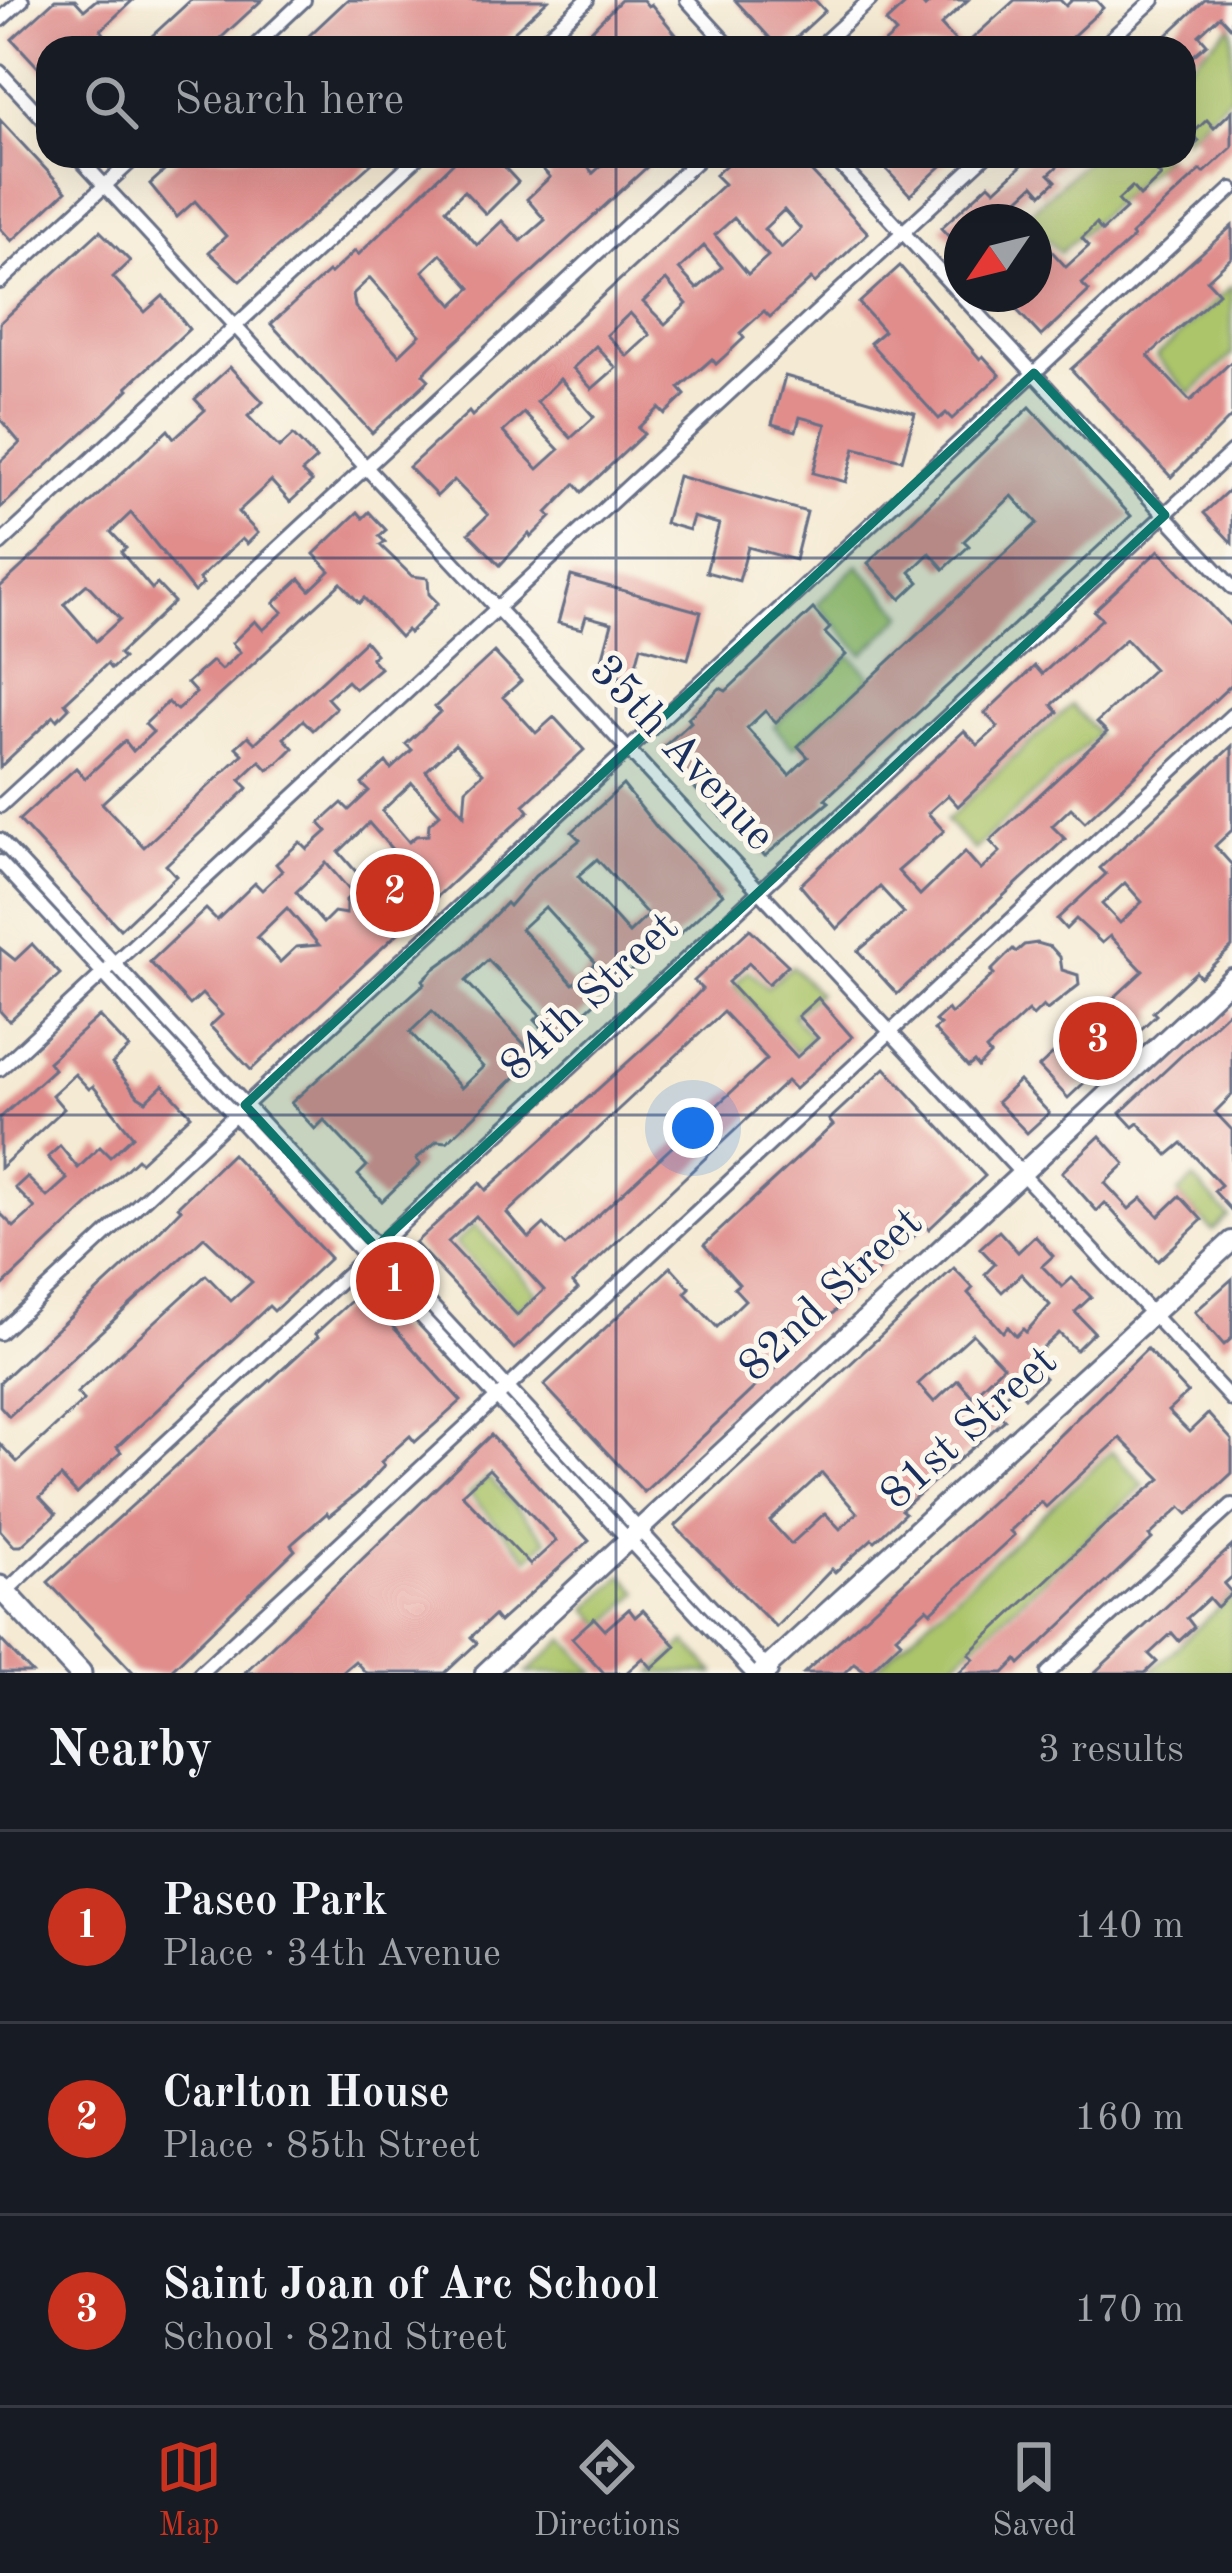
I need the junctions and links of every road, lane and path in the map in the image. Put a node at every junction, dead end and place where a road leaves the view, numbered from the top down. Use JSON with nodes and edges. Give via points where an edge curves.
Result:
{"nodes":[{"id":1,"x":22,"y":0,"type":"edge"},
{"id":2,"x":304,"y":0,"type":"edge"},
{"id":3,"x":587,"y":0,"type":"edge"},
{"id":4,"x":687,"y":0,"type":"edge"},
{"id":5,"x":870,"y":0,"type":"edge"},
{"id":6,"x":1153,"y":0,"type":"edge"},
{"id":7,"x":0,"y":20,"type":"edge"},
{"id":8,"x":266,"y":36,"type":"edge"},
{"id":9,"x":548,"y":36,"type":"edge"},
{"id":10,"x":720,"y":36,"type":"edge"},
{"id":11,"x":831,"y":36,"type":"edge"},
{"id":12,"x":1114,"y":36,"type":"edge"},
{"id":13,"x":0,"y":72,"type":"edge"},
{"id":14,"x":36,"y":111,"type":"edge"},
{"id":15,"x":88,"y":168,"type":"edge"},
{"id":16,"x":124,"y":168,"type":"edge"},
{"id":17,"x":406,"y":168,"type":"edge"},
{"id":18,"x":689,"y":168,"type":"edge"},
{"id":19,"x":843,"y":168,"type":"edge"},
{"id":20,"x":972,"y":168,"type":"edge"},
{"id":21,"x":105,"y":186,"type":"junction"},
{"id":22,"x":1232,"y":189,"type":"edge"},
{"id":23,"x":903,"y":233,"type":"junction"},
{"id":24,"x":0,"y":282,"type":"edge"},
{"id":25,"x":236,"y":326,"type":"junction"},
{"id":26,"x":1034,"y":373,"type":"junction"},
{"id":27,"x":1232,"y":452,"type":"edge"},
{"id":28,"x":364,"y":469,"type":"junction"},
{"id":29,"x":1165,"y":515,"type":"junction"},
{"id":30,"x":0,"y":544,"type":"edge"},
{"id":31,"x":1232,"y":587,"type":"edge"},
{"id":32,"x":497,"y":609,"type":"junction"},
{"id":33,"x":1232,"y":715,"type":"edge"},
{"id":34,"x":628,"y":750,"type":"junction"},
{"id":35,"x":0,"y":806,"type":"edge"},
{"id":36,"x":0,"y":840,"type":"edge"},
{"id":37,"x":0,"y":862,"type":"edge"},
{"id":38,"x":760,"y":891,"type":"junction"},
{"id":39,"x":109,"y":969,"type":"junction"},
{"id":40,"x":1232,"y":978,"type":"edge"},
{"id":41,"x":890,"y":1032,"type":"junction"},
{"id":42,"x":0,"y":1069,"type":"edge"},
{"id":43,"x":240,"y":1110,"type":"junction"},
{"id":44,"x":1022,"y":1174,"type":"junction"},
{"id":45,"x":1232,"y":1241,"type":"edge"},
{"id":46,"x":371,"y":1252,"type":"junction"},
{"id":47,"x":1153,"y":1315,"type":"junction"},
{"id":48,"x":0,"y":1333,"type":"edge"},
{"id":49,"x":501,"y":1392,"type":"junction"},
{"id":50,"x":1232,"y":1400,"type":"edge"},
{"id":51,"x":1232,"y":1505,"type":"edge"},
{"id":52,"x":633,"y":1534,"type":"junction"},
{"id":53,"x":2,"y":1592,"type":"edge"},
{"id":54,"x":763,"y":1672,"type":"edge"},
{"id":55,"x":80,"y":1673,"type":"edge"},
{"id":56,"x":200,"y":1673,"type":"edge"},
{"id":57,"x":485,"y":1673,"type":"edge"},
{"id":58,"x":1048,"y":1673,"type":"edge"}],
"edges":[{"from":1,"to":7,"type":"street"},
{"from":2,"to":8,"type":"street"},
{"from":3,"to":9,"type":"street"},
{"from":4,"to":10,"type":"street"},
{"from":5,"to":11,"type":"street"},
{"from":6,"to":12,"type":"street"},
{"from":13,"to":14,"type":"street"},
{"from":15,"to":21,"type":"street","name":"35th Avenue"},
{"from":16,"to":21,"type":"street"},
{"from":17,"to":25,"type":"street"},
{"from":18,"to":28,"type":"street"},
{"from":19,"to":23,"type":"street"},
{"from":20,"to":23,"type":"street"},
{"from":21,"to":24,"type":"street"},
{"from":21,"to":25,"type":"street","name":"35th Avenue"},
{"from":22,"to":26,"type":"street"},
{"from":23,"to":26,"type":"street"},
{"from":23,"to":32,"type":"street"},
{"from":25,"to":28,"type":"street","name":"35th Avenue"},
{"from":25,"to":30,"type":"street"},
{"from":26,"to":29,"type":"street"},
{"from":26,"to":34,"type":"street"},
{"from":27,"to":29,"type":"street","name":"84th Street"},
{"from":28,"to":32,"type":"street","name":"35th Avenue"},
{"from":28,"to":35,"type":"street"},
{"from":29,"to":31,"type":"street"},
{"from":29,"to":38,"type":"street","name":"84th Street"},
{"from":32,"to":34,"type":"street","name":"35th Avenue"},
{"from":32,"to":39,"type":"street"},
{"from":33,"to":41,"type":"street"},
{"from":34,"to":38,"type":"street","name":"35th Avenue"},
{"from":34,"to":43,"type":"street"},
{"from":36,"to":39,"type":"street"},
{"from":37,"to":39,"type":"street"},
{"from":38,"to":41,"type":"street","name":"35th Avenue"},
{"from":38,"to":46,"type":"street","name":"84th Street"},
{"from":39,"to":42,"type":"street"},
{"from":39,"to":43,"type":"street"},
{"from":40,"to":44,"type":"street","name":"82nd Street"},
{"from":41,"to":44,"type":"street","name":"35th Avenue"},
{"from":41,"to":49,"type":"street"},
{"from":43,"to":46,"type":"street"},
{"from":43,"to":48,"type":"street"},
{"from":44,"to":47,"type":"street","name":"35th Avenue"},
{"from":44,"to":52,"type":"street","name":"82nd Street"},
{"from":45,"to":47,"type":"street","name":"81st Street"},
{"from":46,"to":49,"type":"street"},
{"from":46,"to":53,"type":"street","name":"84th Street"},
{"from":47,"to":50,"type":"street","name":"35th Avenue"},
{"from":47,"to":54,"type":"street","name":"81st Street"},
{"from":49,"to":52,"type":"street"},
{"from":49,"to":56,"type":"street"},
{"from":51,"to":58,"type":"street"},
{"from":52,"to":54,"type":"street"},
{"from":52,"to":57,"type":"street","name":"82nd Street"},
{"from":53,"to":55,"type":"main road"}]}
